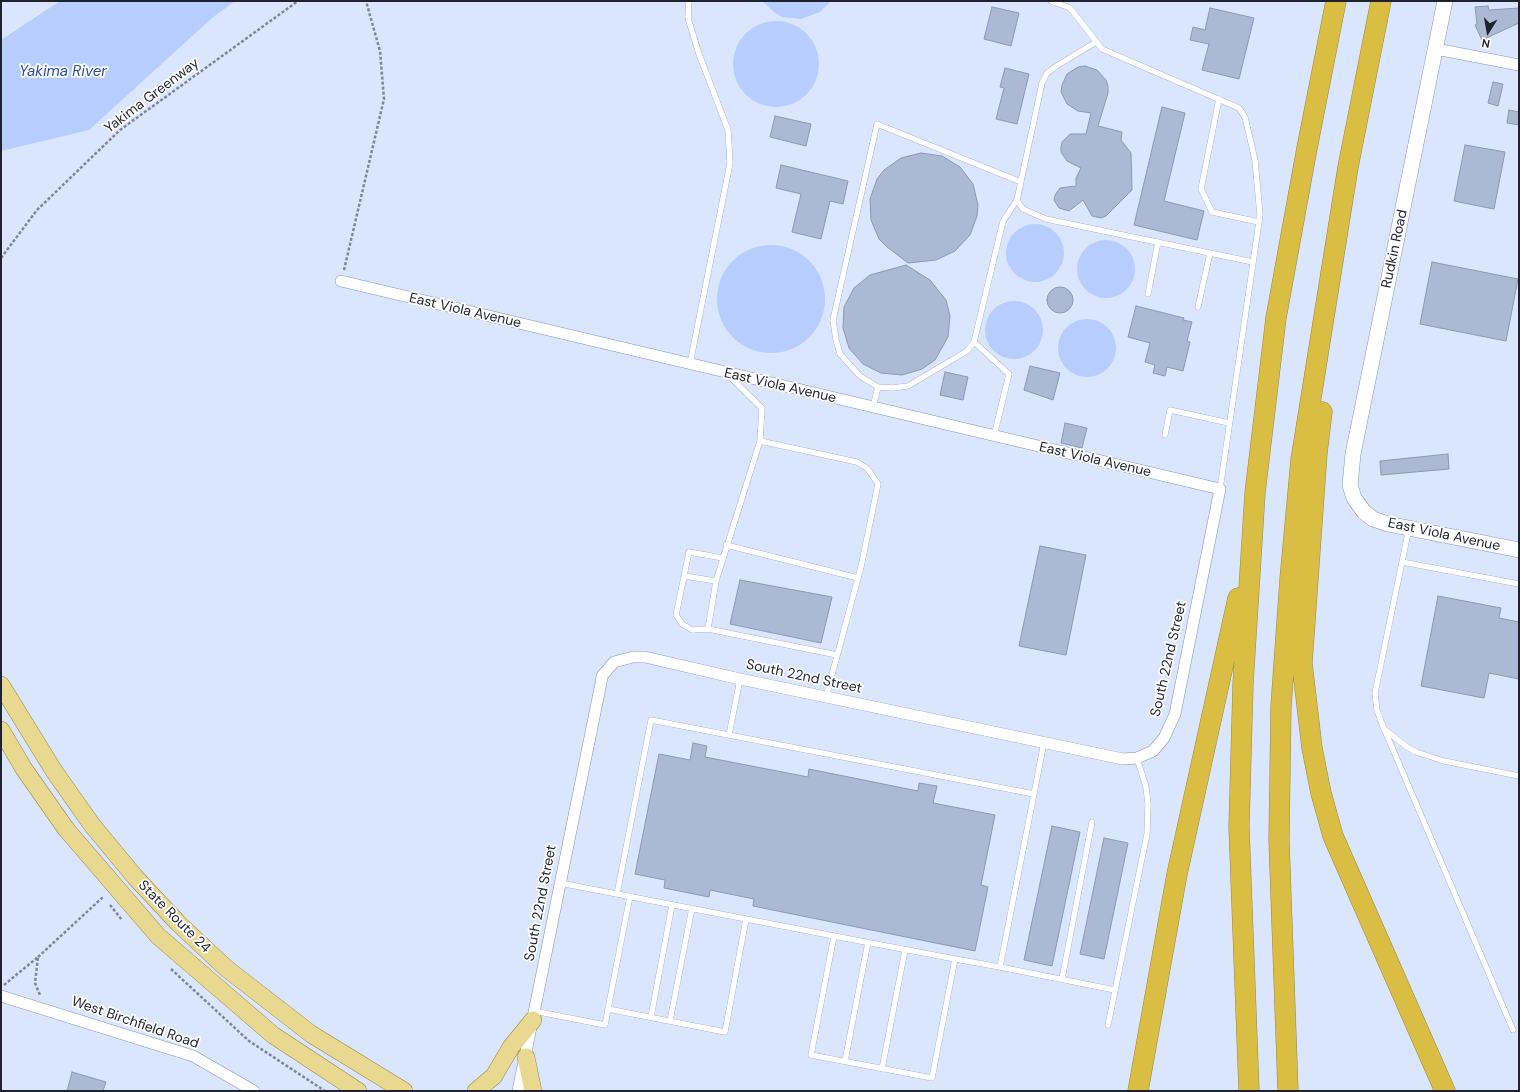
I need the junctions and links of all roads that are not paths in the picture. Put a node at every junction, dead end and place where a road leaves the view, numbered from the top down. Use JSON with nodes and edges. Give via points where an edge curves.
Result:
{"nodes":[{"id":1,"x":689,"y":1,"type":"edge"},
{"id":2,"x":1050,"y":1,"type":"edge"},
{"id":3,"x":1336,"y":1,"type":"edge"},
{"id":4,"x":1380,"y":1,"type":"edge"},
{"id":5,"x":1446,"y":1,"type":"edge"},
{"id":6,"x":1096,"y":42,"type":"junction"},
{"id":7,"x":1436,"y":49,"type":"junction"},
{"id":8,"x":1519,"y":65,"type":"edge"},
{"id":9,"x":1219,"y":99,"type":"junction"},
{"id":10,"x":1348,"y":167,"type":"junction"},
{"id":11,"x":1021,"y":182,"type":"junction"},
{"id":12,"x":1017,"y":200,"type":"junction"},
{"id":13,"x":1259,"y":222,"type":"junction"},
{"id":14,"x":1158,"y":242,"type":"junction"},
{"id":15,"x":1210,"y":253,"type":"junction"},
{"id":16,"x":1253,"y":262,"type":"junction"},
{"id":17,"x":341,"y":281,"type":"road end"},
{"id":18,"x":1148,"y":294,"type":"dead end"},
{"id":19,"x":1198,"y":307,"type":"dead end"},
{"id":20,"x":974,"y":342,"type":"junction"},
{"id":21,"x":690,"y":364,"type":"junction"},
{"id":22,"x":726,"y":373,"type":"junction"},
{"id":23,"x":878,"y":386,"type":"junction"},
{"id":24,"x":873,"y":407,"type":"junction"},
{"id":25,"x":1229,"y":423,"type":"junction"},
{"id":26,"x":1165,"y":435,"type":"dead end"},
{"id":27,"x":994,"y":436,"type":"junction"},
{"id":28,"x":760,"y":441,"type":"junction"},
{"id":29,"x":1220,"y":489,"type":"junction"},
{"id":30,"x":1255,"y":493,"type":"junction"},
{"id":31,"x":1354,"y":498,"type":"joint"},
{"id":32,"x":1409,"y":528,"type":"junction"},
{"id":33,"x":726,"y":545,"type":"junction"},
{"id":34,"x":1519,"y":550,"type":"edge"},
{"id":35,"x":723,"y":558,"type":"junction"},
{"id":36,"x":1402,"y":562,"type":"junction"},
{"id":37,"x":684,"y":576,"type":"junction"},
{"id":38,"x":858,"y":578,"type":"junction"},
{"id":39,"x":716,"y":581,"type":"junction"},
{"id":40,"x":1519,"y":584,"type":"edge"},
{"id":41,"x":708,"y":628,"type":"junction"},
{"id":42,"x":837,"y":655,"type":"junction"},
{"id":43,"x":740,"y":679,"type":"junction"},
{"id":44,"x":1,"y":685,"type":"edge"},
{"id":45,"x":826,"y":697,"type":"junction"},
{"id":46,"x":1384,"y":729,"type":"junction"},
{"id":47,"x":1,"y":730,"type":"edge"},
{"id":48,"x":729,"y":735,"type":"junction"},
{"id":49,"x":1044,"y":742,"type":"junction"},
{"id":50,"x":1137,"y":758,"type":"junction"},
{"id":51,"x":1519,"y":776,"type":"edge"},
{"id":52,"x":1034,"y":794,"type":"junction"},
{"id":53,"x":1092,"y":822,"type":"dead end"},
{"id":54,"x":560,"y":883,"type":"junction"},
{"id":55,"x":617,"y":894,"type":"junction"},
{"id":56,"x":630,"y":896,"type":"junction"},
{"id":57,"x":672,"y":904,"type":"junction"},
{"id":58,"x":692,"y":908,"type":"junction"},
{"id":59,"x":746,"y":919,"type":"junction"},
{"id":60,"x":834,"y":936,"type":"junction"},
{"id":61,"x":868,"y":942,"type":"junction"},
{"id":62,"x":905,"y":950,"type":"junction"},
{"id":63,"x":955,"y":959,"type":"junction"},
{"id":64,"x":1000,"y":967,"type":"junction"},
{"id":65,"x":1062,"y":979,"type":"junction"},
{"id":66,"x":1115,"y":990,"type":"junction"},
{"id":67,"x":1,"y":996,"type":"edge"},
{"id":68,"x":608,"y":1009,"type":"junction"},
{"id":69,"x":534,"y":1016,"type":"junction"},
{"id":70,"x":650,"y":1017,"type":"junction"},
{"id":71,"x":670,"y":1021,"type":"junction"},
{"id":72,"x":1108,"y":1025,"type":"dead end"},
{"id":73,"x":1513,"y":1030,"type":"dead end"},
{"id":74,"x":526,"y":1057,"type":"junction"},
{"id":75,"x":845,"y":1061,"type":"junction"},
{"id":76,"x":882,"y":1069,"type":"junction"},
{"id":77,"x":254,"y":1091,"type":"edge"},
{"id":78,"x":358,"y":1091,"type":"edge"},
{"id":79,"x":404,"y":1091,"type":"edge"},
{"id":80,"x":476,"y":1091,"type":"edge"},
{"id":81,"x":518,"y":1091,"type":"edge"},
{"id":82,"x":533,"y":1091,"type":"edge"},
{"id":83,"x":1138,"y":1091,"type":"edge"},
{"id":84,"x":1249,"y":1091,"type":"edge"},
{"id":85,"x":1288,"y":1091,"type":"edge"},
{"id":86,"x":1445,"y":1091,"type":"edge"}],
"edges":[{"from":1,"to":21,"type":"lane","via":[[688,18],[728,130],[730,163]]},
{"from":2,"to":6,"type":"lane","via":[[1070,8]]},
{"from":3,"to":30,"type":"highway","via":[[1276,318]]},
{"from":4,"to":10,"type":"highway"},
{"from":5,"to":7,"type":"street","name":"Rudkin Road"},
{"from":6,"to":9,"type":"lane","via":[[1102,49]]},
{"from":6,"to":11,"type":"lane","via":[[1047,73],[1042,83]]},
{"from":7,"to":8,"type":"street"},
{"from":7,"to":31,"type":"street","name":"Rudkin Road","via":[[1353,454],[1350,485]]},
{"from":9,"to":13,"type":"lane","via":[[1239,108],[1245,117],[1255,160]]},
{"from":9,"to":13,"type":"lane","via":[[1201,189],[1212,212]]},
{"from":10,"to":85,"type":"highway","via":[[1301,460],[1280,706],[1279,840]]},
{"from":10,"to":86,"type":"highway","via":[[1343,260],[1316,453],[1302,663],[1312,748],[1333,836]]},
{"from":11,"to":12,"type":"lane"},
{"from":11,"to":23,"type":"lane","via":[[877,124],[833,320],[840,354],[860,376]]},
{"from":12,"to":14,"type":"lane","via":[[1023,209],[1046,219]]},
{"from":12,"to":20,"type":"lane","via":[[1003,221]]},
{"from":13,"to":16,"type":"lane"},
{"from":14,"to":15,"type":"lane"},
{"from":14,"to":18,"type":"lane"},
{"from":15,"to":16,"type":"lane"},
{"from":15,"to":19,"type":"lane"},
{"from":16,"to":25,"type":"lane"},
{"from":17,"to":21,"type":"street","name":"East Viola Avenue"},
{"from":20,"to":23,"type":"lane","via":[[968,351],[908,386]]},
{"from":20,"to":27,"type":"lane","via":[[1009,374]]},
{"from":21,"to":22,"type":"street","name":"East Viola Avenue"},
{"from":22,"to":24,"type":"street","name":"East Viola Avenue"},
{"from":22,"to":28,"type":"lane","via":[[762,408]]},
{"from":23,"to":24,"type":"lane"},
{"from":24,"to":27,"type":"street","name":"East Viola Avenue"},
{"from":25,"to":26,"type":"lane","via":[[1170,410]]},
{"from":25,"to":29,"type":"lane"},
{"from":27,"to":29,"type":"street","name":"East Viola Avenue"},
{"from":28,"to":33,"type":"lane"},
{"from":28,"to":38,"type":"lane","via":[[857,462],[868,469],[878,484]]},
{"from":29,"to":50,"type":"street","name":"South 22nd Street","via":[[1174,714],[1164,738],[1153,751]]},
{"from":30,"to":83,"type":"highway","via":[[1234,617],[1177,874]]},
{"from":30,"to":84,"type":"highway","via":[[1243,684],[1239,827]]},
{"from":31,"to":32,"type":"street","name":"East Viola Avenue","via":[[1373,519]]},
{"from":32,"to":34,"type":"street","name":"East Viola Avenue"},
{"from":32,"to":36,"type":"lane"},
{"from":33,"to":35,"type":"lane"},
{"from":33,"to":38,"type":"lane"},
{"from":35,"to":37,"type":"lane","via":[[689,552]]},
{"from":35,"to":39,"type":"lane"},
{"from":36,"to":40,"type":"lane"},
{"from":36,"to":46,"type":"lane","via":[[1375,693],[1377,710]]},
{"from":37,"to":39,"type":"lane"},
{"from":37,"to":41,"type":"lane","via":[[676,615],[682,624],[692,630]]},
{"from":38,"to":42,"type":"lane"},
{"from":39,"to":41,"type":"lane"},
{"from":41,"to":42,"type":"lane"},
{"from":42,"to":45,"type":"lane"},
{"from":43,"to":45,"type":"street","name":"South 22nd Street"},
{"from":43,"to":48,"type":"lane"},
{"from":43,"to":54,"type":"street","name":"South 22nd Street","via":[[646,657],[633,657],[614,662],[606,671],[601,683]]},
{"from":44,"to":79,"type":"main road","name":"State Route 24","via":[[54,771],[92,825],[178,923],[226,968],[311,1034]]},
{"from":45,"to":49,"type":"street","name":"South 22nd Street"},
{"from":46,"to":51,"type":"lane","via":[[1416,752],[1444,761]]},
{"from":46,"to":73,"type":"lane"},
{"from":47,"to":78,"type":"main road","name":"State Route 24","via":[[66,829],[158,936],[273,1035]]},
{"from":48,"to":52,"type":"lane"},
{"from":48,"to":55,"type":"lane","via":[[650,720]]},
{"from":49,"to":50,"type":"street","name":"South 22nd Street","via":[[1123,759]]},
{"from":49,"to":52,"type":"lane"},
{"from":50,"to":66,"type":"lane","via":[[1146,787],[1147,834]]},
{"from":52,"to":64,"type":"lane"},
{"from":53,"to":65,"type":"lane"},
{"from":54,"to":55,"type":"lane"},
{"from":54,"to":69,"type":"street","name":"South 22nd Street"},
{"from":55,"to":56,"type":"lane"},
{"from":56,"to":57,"type":"lane"},
{"from":56,"to":68,"type":"lane"},
{"from":57,"to":58,"type":"lane"},
{"from":57,"to":70,"type":"lane"},
{"from":58,"to":59,"type":"lane"},
{"from":58,"to":71,"type":"lane"},
{"from":59,"to":60,"type":"lane"},
{"from":59,"to":71,"type":"lane","via":[[725,1032]]},
{"from":60,"to":61,"type":"lane"},
{"from":60,"to":75,"type":"lane","via":[[811,1055]]},
{"from":61,"to":62,"type":"lane"},
{"from":61,"to":75,"type":"lane"},
{"from":62,"to":63,"type":"lane"},
{"from":62,"to":76,"type":"lane"},
{"from":63,"to":64,"type":"lane"},
{"from":63,"to":76,"type":"lane","via":[[932,1078]]},
{"from":64,"to":65,"type":"lane"},
{"from":65,"to":66,"type":"lane"},
{"from":66,"to":72,"type":"lane"},
{"from":67,"to":77,"type":"street","name":"West Birchfield Road","via":[[193,1056]]},
{"from":68,"to":69,"type":"lane","via":[[605,1025]]},
{"from":68,"to":70,"type":"lane"},
{"from":69,"to":74,"type":"street","name":"South 22nd Street"},
{"from":69,"to":80,"type":"main road","via":[[494,1076]]},
{"from":70,"to":71,"type":"lane"},
{"from":74,"to":81,"type":"street","name":"South 22nd Street"},
{"from":74,"to":82,"type":"main road"},
{"from":75,"to":76,"type":"lane"}]}
